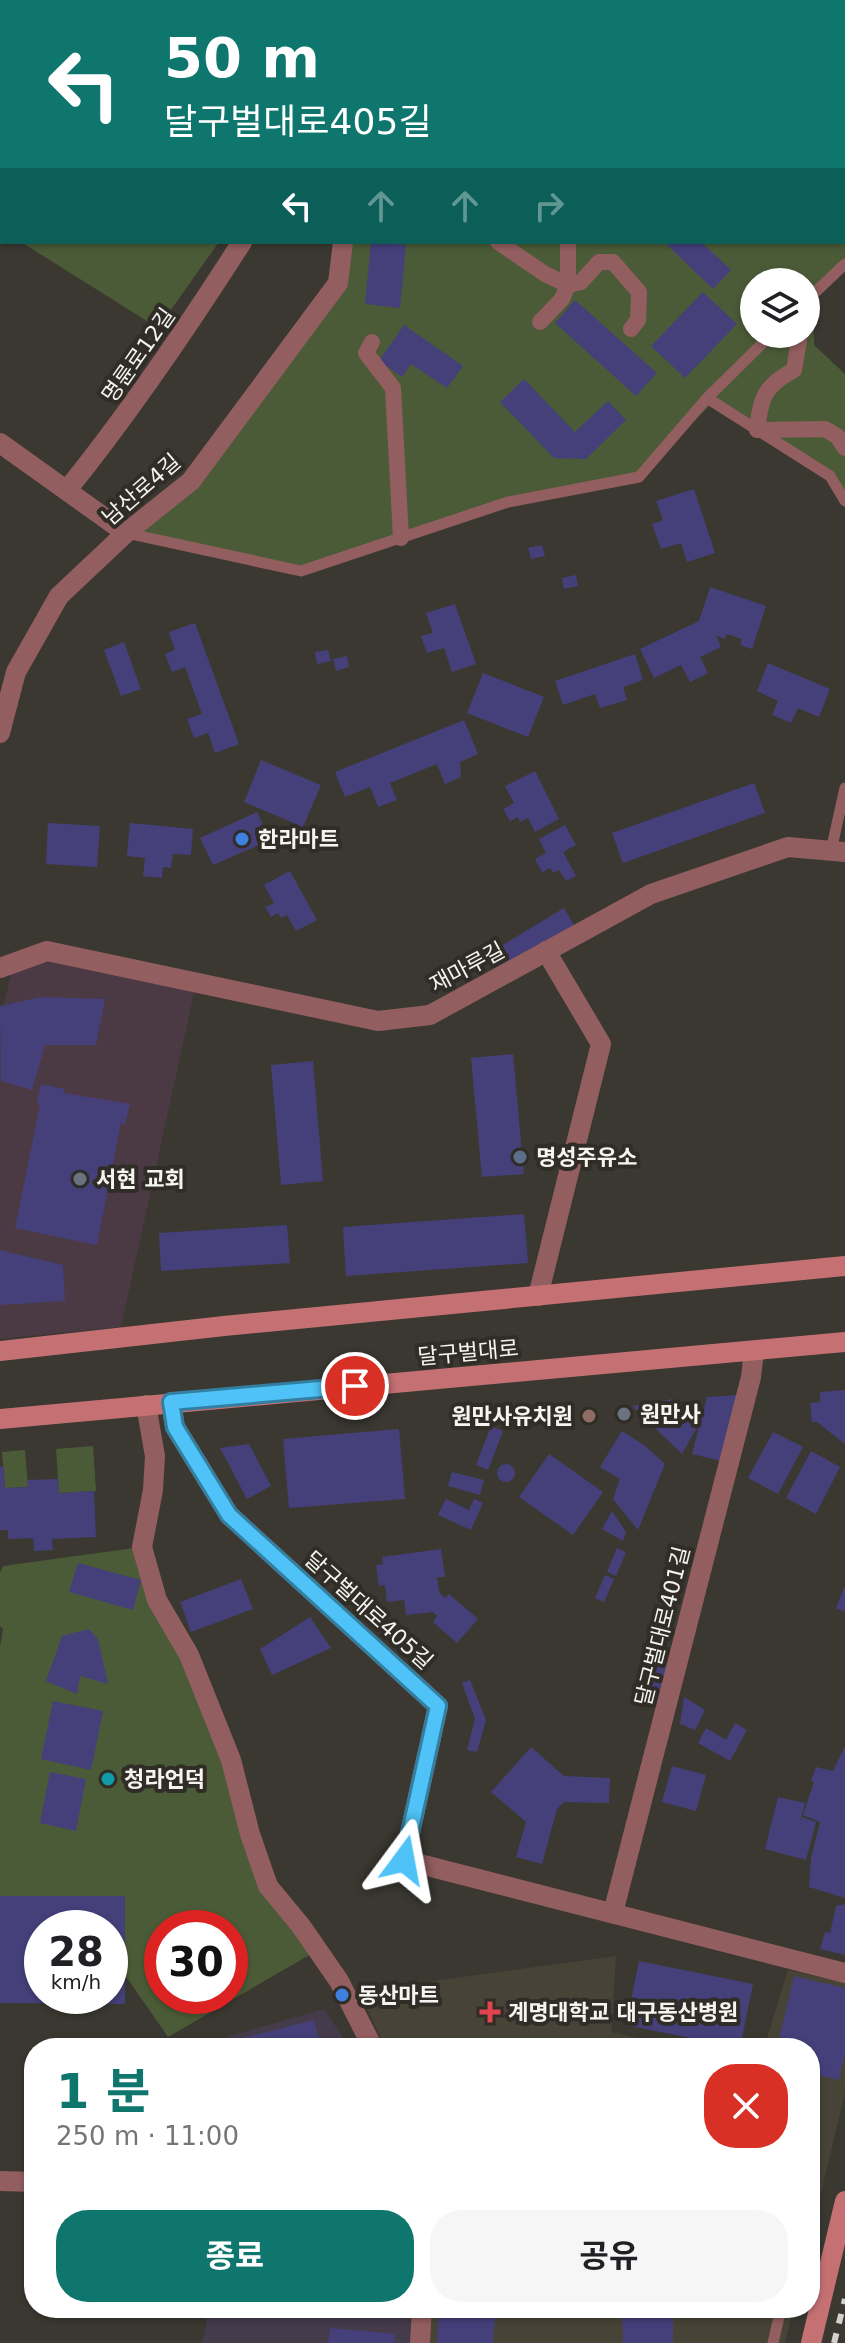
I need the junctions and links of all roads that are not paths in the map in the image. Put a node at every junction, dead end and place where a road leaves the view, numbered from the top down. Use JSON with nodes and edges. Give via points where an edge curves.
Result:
{"nodes":[{"id":1,"x":241,"y":244,"type":"edge"},
{"id":2,"x":343,"y":244,"type":"edge"},
{"id":3,"x":501,"y":244,"type":"edge"},
{"id":4,"x":568,"y":244,"type":"edge"},
{"id":5,"x":845,"y":264,"type":"edge"},
{"id":6,"x":568,"y":285,"type":"junction"},
{"id":7,"x":820,"y":288,"type":"edge"},
{"id":8,"x":540,"y":322,"type":"dead end"},
{"id":9,"x":631,"y":329,"type":"dead end"},
{"id":10,"x":372,"y":342,"type":"dead end"},
{"id":11,"x":758,"y":348,"type":"edge"},
{"id":12,"x":798,"y":348,"type":"edge"},
{"id":13,"x":707,"y":398,"type":"junction"},
{"id":14,"x":757,"y":430,"type":"junction"},
{"id":15,"x":0,"y":443,"type":"edge"},
{"id":16,"x":845,"y":448,"type":"edge"},
{"id":17,"x":67,"y":490,"type":"junction"},
{"id":18,"x":845,"y":501,"type":"edge"},
{"id":19,"x":126,"y":533,"type":"junction"},
{"id":20,"x":401,"y":538,"type":"junction"},
{"id":21,"x":8,"y":672,"type":"edge"},
{"id":22,"x":0,"y":733,"type":"edge"},
{"id":23,"x":845,"y":788,"type":"edge"},
{"id":24,"x":838,"y":852,"type":"edge"},
{"id":25,"x":546,"y":951,"type":"junction"},
{"id":26,"x":0,"y":968,"type":"edge"},
{"id":27,"x":845,"y":1266,"type":"edge"},
{"id":28,"x":538,"y":1296,"type":"junction"},
{"id":29,"x":845,"y":1342,"type":"edge"},
{"id":30,"x":0,"y":1351,"type":"edge"},
{"id":31,"x":754,"y":1351,"type":"junction"},
{"id":32,"x":171,"y":1402,"type":"junction"},
{"id":33,"x":146,"y":1405,"type":"junction"},
{"id":34,"x":0,"y":1419,"type":"edge"},
{"id":35,"x":613,"y":1913,"type":"junction"},
{"id":36,"x":845,"y":1973,"type":"edge"},
{"id":37,"x":368,"y":2038,"type":"edge"},
{"id":38,"x":0,"y":2181,"type":"edge"},
{"id":39,"x":24,"y":2182,"type":"edge"},
{"id":40,"x":845,"y":2201,"type":"edge"},
{"id":41,"x":820,"y":2280,"type":"edge"},
{"id":42,"x":421,"y":2318,"type":"edge"},
{"id":43,"x":779,"y":2318,"type":"edge"},
{"id":44,"x":814,"y":2318,"type":"edge"},
{"id":45,"x":420,"y":2343,"type":"edge"},
{"id":46,"x":773,"y":2343,"type":"edge"},
{"id":47,"x":811,"y":2343,"type":"edge"}],
"edges":[{"from":1,"to":17,"type":"street","name":"명륜로12길","via":[[118,426]]},
{"from":2,"to":19,"type":"street","name":"남산로4길","via":[[338,283],[191,481]]},
{"from":3,"to":6,"type":"street"},
{"from":4,"to":6,"type":"street"},
{"from":5,"to":7,"type":"lane"},
{"from":6,"to":8,"type":"street"},
{"from":6,"to":9,"type":"street","via":[[581,282],[599,262],[613,262],[639,292],[638,320]]},
{"from":10,"to":20,"type":"street","via":[[366,353],[393,388]]},
{"from":11,"to":13,"type":"lane"},
{"from":12,"to":14,"type":"street","via":[[794,370],[767,389]]},
{"from":13,"to":14,"type":"lane"},
{"from":13,"to":20,"type":"lane","via":[[639,477],[508,502]]},
{"from":14,"to":16,"type":"street","via":[[825,429]]},
{"from":14,"to":18,"type":"lane","via":[[830,476]]},
{"from":15,"to":17,"type":"street"},
{"from":17,"to":19,"type":"street"},
{"from":19,"to":20,"type":"lane","via":[[301,571]]},
{"from":19,"to":21,"type":"street","name":"남산로4길","via":[[59,596]]},
{"from":21,"to":22,"type":"street","name":"남산로4길"},
{"from":23,"to":24,"type":"lane"},
{"from":24,"to":25,"type":"street","name":"재마루길","via":[[788,847],[651,894]]},
{"from":25,"to":26,"type":"street","name":"재마루길","via":[[430,1015],[378,1021],[47,951]]},
{"from":25,"to":28,"type":"street","via":[[601,1044]]},
{"from":27,"to":28,"type":"main road"},
{"from":28,"to":30,"type":"main road"},
{"from":29,"to":31,"type":"main road","name":"달구벌대로"},
{"from":31,"to":32,"type":"main road","name":"달구벌대로"},
{"from":31,"to":35,"type":"street","name":"달구벌대로401길"},
{"from":32,"to":33,"type":"main road","name":"달구벌대로"},
{"from":32,"to":35,"type":"street","name":"달구벌대로405길","via":[[175,1427],[229,1515],[438,1706],[404,1860]]},
{"from":33,"to":34,"type":"main road","name":"달구벌대로"},
{"from":33,"to":37,"type":"street","via":[[155,1456],[142,1547],[157,1600],[189,1655],[231,1760],[268,1886],[339,1981]]},
{"from":35,"to":36,"type":"street","name":"달구벌대로405길"},
{"from":38,"to":39,"type":"street"},
{"from":40,"to":41,"type":"main road"},
{"from":42,"to":45,"type":"street"},
{"from":43,"to":46,"type":"lane"},
{"from":44,"to":47,"type":"main road"}]}
